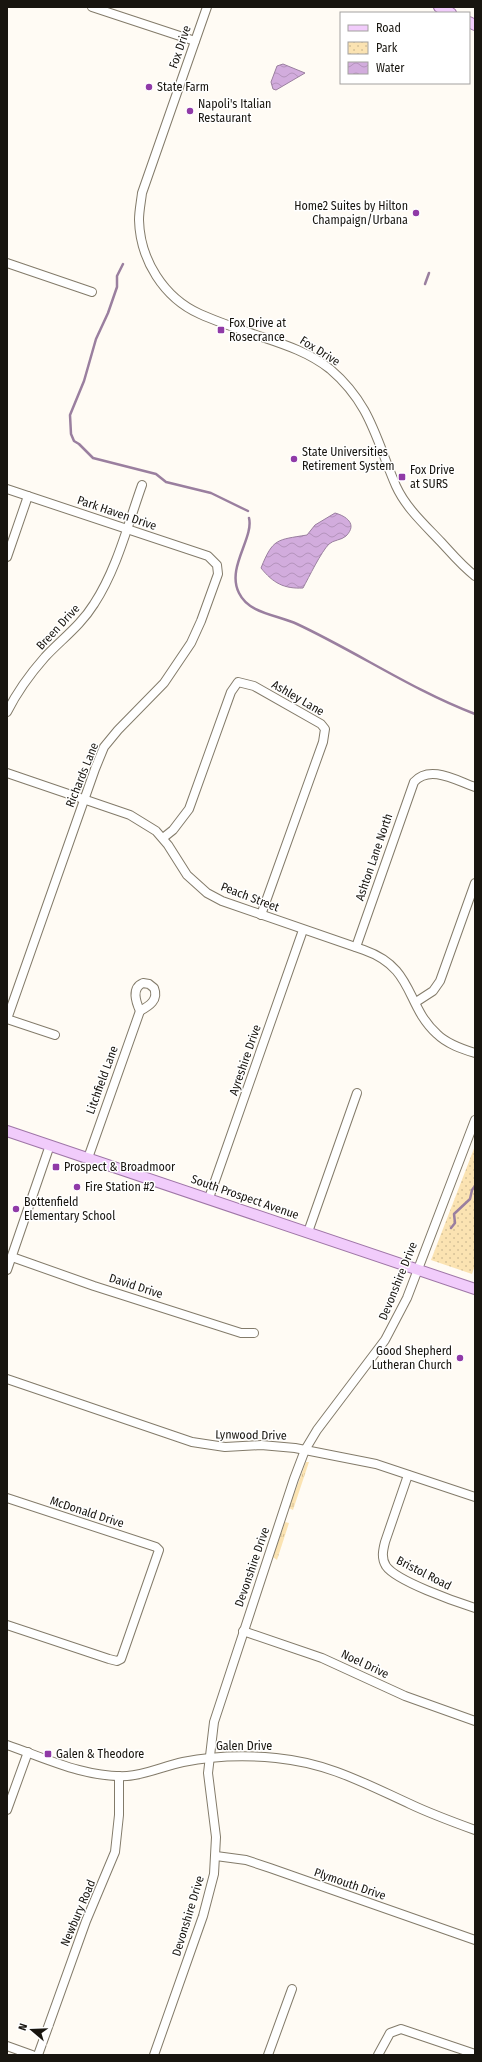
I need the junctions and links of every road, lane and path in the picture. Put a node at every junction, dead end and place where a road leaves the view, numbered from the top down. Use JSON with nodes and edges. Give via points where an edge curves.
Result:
{"nodes":[{"id":1,"x":92,"y":7,"type":"edge"},
{"id":2,"x":207,"y":7,"type":"edge"},
{"id":3,"x":439,"y":7,"type":"edge"},
{"id":4,"x":449,"y":12,"type":"edge"},
{"id":5,"x":195,"y":41,"type":"junction"},
{"id":6,"x":7,"y":263,"type":"edge"},
{"id":7,"x":92,"y":292,"type":"dead end"},
{"id":8,"x":142,"y":485,"type":"dead end"},
{"id":9,"x":7,"y":489,"type":"edge"},
{"id":10,"x":28,"y":496,"type":"junction"},
{"id":11,"x":126,"y":528,"type":"junction"},
{"id":12,"x":7,"y":557,"type":"edge"},
{"id":13,"x":217,"y":565,"type":"joint"},
{"id":14,"x":475,"y":576,"type":"edge"},
{"id":15,"x":9,"y":701,"type":"edge"},
{"id":16,"x":7,"y":712,"type":"edge"},
{"id":17,"x":7,"y":773,"type":"edge"},
{"id":18,"x":475,"y":787,"type":"edge"},
{"id":19,"x":84,"y":800,"type":"junction"},
{"id":20,"x":163,"y":838,"type":"junction"},
{"id":21,"x":475,"y":883,"type":"edge"},
{"id":22,"x":261,"y":915,"type":"junction"},
{"id":23,"x":303,"y":930,"type":"junction"},
{"id":24,"x":356,"y":947,"type":"junction"},
{"id":25,"x":416,"y":1002,"type":"junction"},
{"id":26,"x":140,"y":1012,"type":"dead end"},
{"id":27,"x":7,"y":1019,"type":"edge"},
{"id":28,"x":55,"y":1035,"type":"dead end"},
{"id":29,"x":475,"y":1053,"type":"edge"},
{"id":30,"x":357,"y":1093,"type":"dead end"},
{"id":31,"x":475,"y":1120,"type":"edge"},
{"id":32,"x":7,"y":1131,"type":"edge"},
{"id":33,"x":50,"y":1145,"type":"junction"},
{"id":34,"x":88,"y":1158,"type":"junction"},
{"id":35,"x":209,"y":1198,"type":"junction"},
{"id":36,"x":308,"y":1232,"type":"junction"},
{"id":37,"x":12,"y":1257,"type":"junction"},
{"id":38,"x":417,"y":1269,"type":"junction"},
{"id":39,"x":7,"y":1270,"type":"edge"},
{"id":40,"x":475,"y":1289,"type":"edge"},
{"id":41,"x":254,"y":1333,"type":"dead end"},
{"id":42,"x":7,"y":1379,"type":"edge"},
{"id":43,"x":305,"y":1450,"type":"junction"},
{"id":44,"x":408,"y":1475,"type":"junction"},
{"id":45,"x":475,"y":1497,"type":"edge"},
{"id":46,"x":7,"y":1498,"type":"edge"},
{"id":47,"x":475,"y":1608,"type":"edge"},
{"id":48,"x":7,"y":1624,"type":"edge"},
{"id":49,"x":243,"y":1631,"type":"junction"},
{"id":50,"x":475,"y":1721,"type":"edge"},
{"id":51,"x":7,"y":1745,"type":"edge"},
{"id":52,"x":28,"y":1752,"type":"junction"},
{"id":53,"x":209,"y":1758,"type":"junction"},
{"id":54,"x":119,"y":1776,"type":"junction"},
{"id":55,"x":7,"y":1810,"type":"edge"},
{"id":56,"x":475,"y":1830,"type":"edge"},
{"id":57,"x":216,"y":1856,"type":"junction"},
{"id":58,"x":475,"y":1940,"type":"edge"},
{"id":59,"x":292,"y":1989,"type":"dead end"},
{"id":60,"x":7,"y":2046,"type":"edge"},
{"id":61,"x":475,"y":2054,"type":"edge"},
{"id":62,"x":32,"y":2055,"type":"edge"},
{"id":63,"x":38,"y":2055,"type":"edge"},
{"id":64,"x":154,"y":2055,"type":"edge"},
{"id":65,"x":268,"y":2055,"type":"edge"},
{"id":66,"x":378,"y":2055,"type":"edge"}],
"edges":[{"from":1,"to":5,"type":"street"},
{"from":2,"to":5,"type":"street","name":"Fox Drive"},
{"from":3,"to":4,"type":"main road"},
{"from":5,"to":14,"type":"street","name":"Fox Drive","via":[[142,193],[139,220],[147,259],[160,283],[178,301],[199,314],[295,348],[341,379],[370,420],[396,486],[411,510]]},
{"from":6,"to":7,"type":"street"},
{"from":8,"to":11,"type":"street","name":"Breen Drive"},
{"from":9,"to":10,"type":"street","name":"Park Haven Drive"},
{"from":10,"to":11,"type":"street","name":"Park Haven Drive"},
{"from":10,"to":12,"type":"street"},
{"from":11,"to":13,"type":"street","name":"Park Haven Drive","via":[[208,556]]},
{"from":11,"to":15,"type":"street","name":"Breen Drive","via":[[113,566],[95,603]]},
{"from":13,"to":19,"type":"street","name":"Richards Lane","via":[[217,579],[190,643],[164,683],[104,747]]},
{"from":15,"to":16,"type":"street","name":"Breen Drive"},
{"from":17,"to":19,"type":"street","name":"Peach Street"},
{"from":18,"to":24,"type":"street","name":"Ashton Lane North","via":[[435,773],[418,777],[412,786]]},
{"from":19,"to":20,"type":"street","name":"Peach Street","via":[[138,819]]},
{"from":19,"to":27,"type":"street","name":"Richards Lane"},
{"from":20,"to":22,"type":"street","name":"Peach Street","via":[[187,875],[207,892],[222,901]]},
{"from":20,"to":22,"type":"street","name":"Ashley Lane","via":[[173,830],[189,809],[231,692],[238,682],[249,683],[321,724],[325,729],[323,742]]},
{"from":21,"to":25,"type":"street","via":[[440,981],[433,991]]},
{"from":22,"to":23,"type":"street","name":"Peach Street"},
{"from":23,"to":24,"type":"street","name":"Peach Street"},
{"from":23,"to":35,"type":"street","name":"Ayreshire Drive"},
{"from":24,"to":25,"type":"street","name":"Peach Street","via":[[374,953],[390,964],[402,977]]},
{"from":25,"to":29,"type":"street","name":"Peach Street","via":[[428,1024],[437,1034],[447,1042]]},
{"from":26,"to":34,"type":"street","name":"Litchfield Lane"},
{"from":27,"to":28,"type":"street"},
{"from":30,"to":36,"type":"street"},
{"from":31,"to":38,"type":"street","name":"Devonshire Drive"},
{"from":32,"to":33,"type":"main road","name":"South Prospect Avenue"},
{"from":33,"to":34,"type":"main road","name":"South Prospect Avenue"},
{"from":33,"to":37,"type":"street"},
{"from":34,"to":35,"type":"main road","name":"South Prospect Avenue"},
{"from":35,"to":36,"type":"main road","name":"South Prospect Avenue"},
{"from":36,"to":38,"type":"main road","name":"South Prospect Avenue"},
{"from":37,"to":39,"type":"street"},
{"from":37,"to":41,"type":"street","name":"David Drive","via":[[241,1333]]},
{"from":38,"to":40,"type":"main road","name":"South Prospect Avenue"},
{"from":38,"to":43,"type":"street","name":"Devonshire Drive","via":[[407,1298],[385,1340],[325,1417]]},
{"from":42,"to":43,"type":"street","name":"Lynwood Drive","via":[[192,1442],[212,1446],[280,1446]]},
{"from":43,"to":44,"type":"street","name":"Lynwood Drive","via":[[369,1463]]},
{"from":43,"to":49,"type":"street","name":"Devonshire Drive"},
{"from":44,"to":45,"type":"street","name":"Lynwood Drive"},
{"from":44,"to":47,"type":"street","name":"Bristol Road","via":[[385,1542],[383,1551],[387,1568],[442,1597]]},
{"from":46,"to":48,"type":"street","name":"McDonald Drive","via":[[159,1550],[123,1657],[117,1661]]},
{"from":49,"to":50,"type":"street","name":"Noel Drive","via":[[322,1658],[405,1696]]},
{"from":49,"to":53,"type":"street","name":"Devonshire Drive","via":[[214,1722]]},
{"from":51,"to":52,"type":"street","name":"Galen Drive"},
{"from":52,"to":54,"type":"street","name":"Galen Drive","via":[[84,1772]]},
{"from":52,"to":55,"type":"street"},
{"from":53,"to":54,"type":"street","name":"Galen Drive","via":[[182,1762],[135,1775]]},
{"from":53,"to":56,"type":"street","name":"Galen Drive","via":[[270,1757],[323,1767],[350,1776],[436,1816]]},
{"from":53,"to":57,"type":"street","name":"Devonshire Drive","via":[[209,1792]]},
{"from":54,"to":63,"type":"street","name":"Newbury Road","via":[[119,1815],[115,1852],[86,1921]]},
{"from":57,"to":58,"type":"street","name":"Plymouth Drive","via":[[246,1860]]},
{"from":57,"to":64,"type":"street","name":"Devonshire Drive","via":[[212,1887],[203,1916]]},
{"from":59,"to":65,"type":"street"},
{"from":60,"to":62,"type":"street"},
{"from":61,"to":66,"type":"street","via":[[401,2029],[390,2033]]}]}
